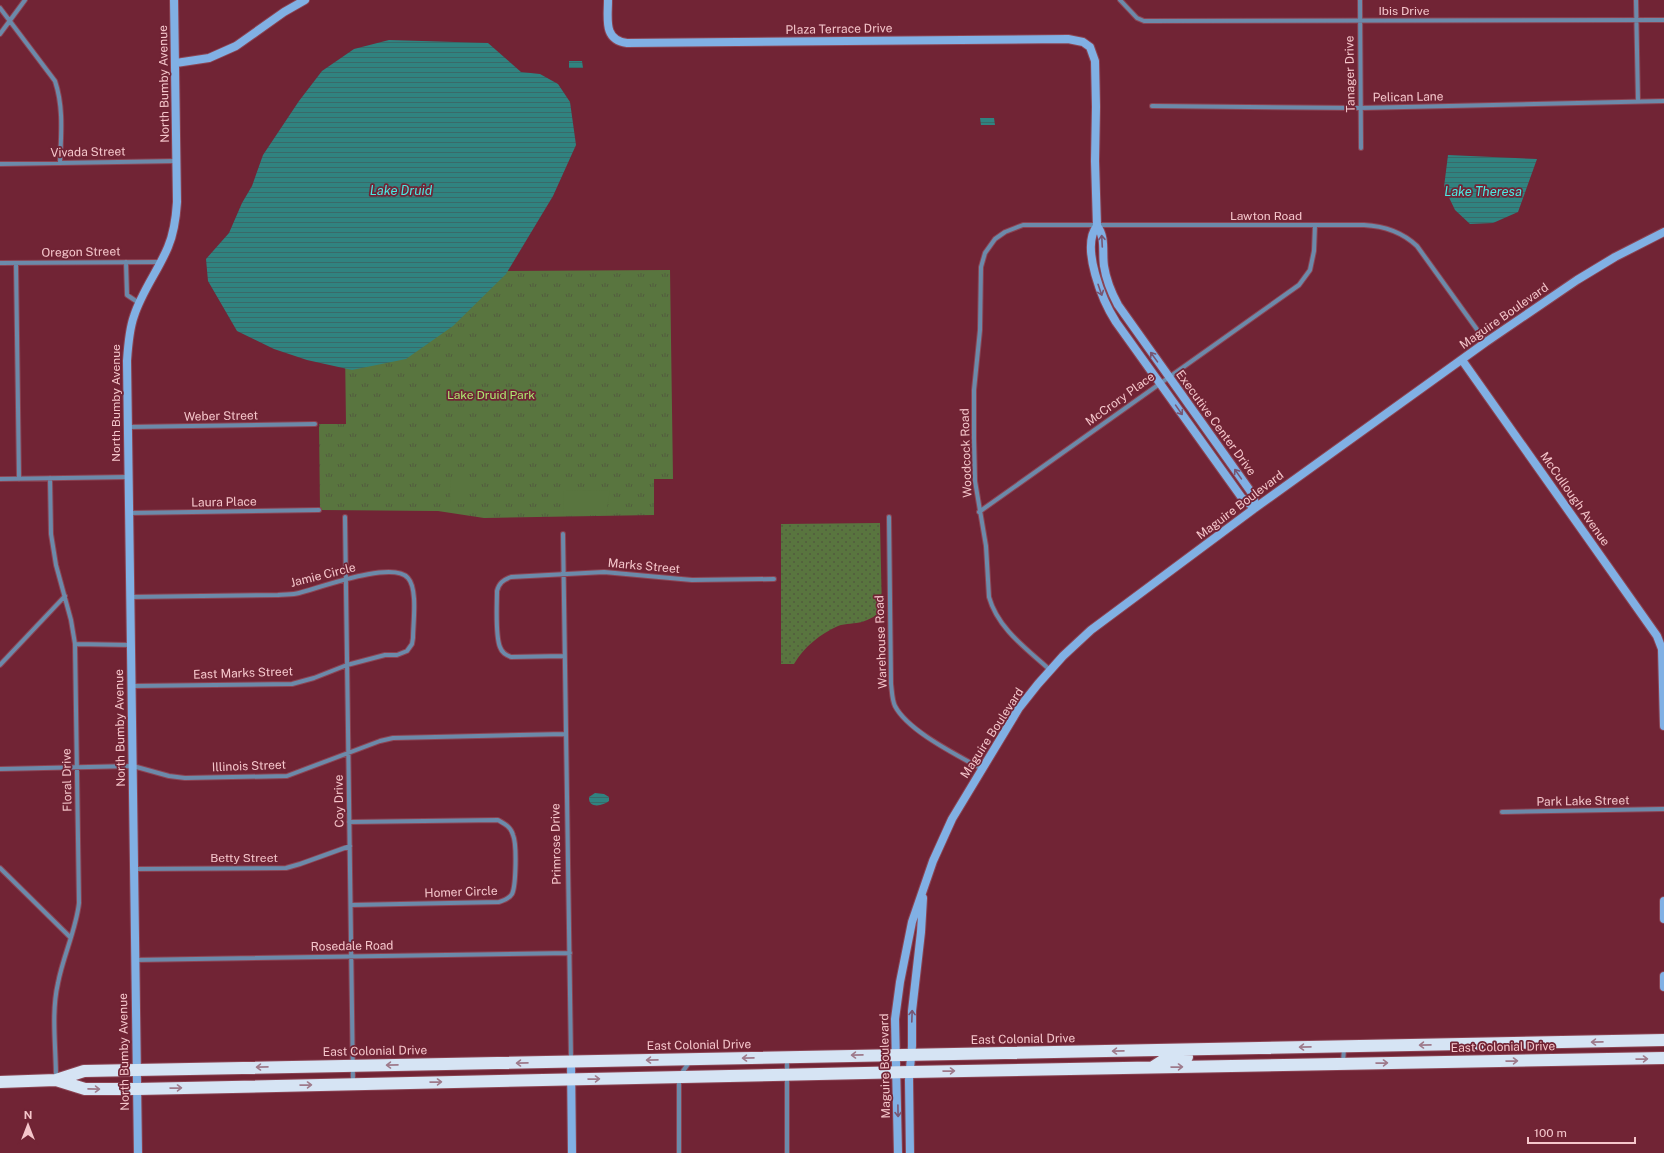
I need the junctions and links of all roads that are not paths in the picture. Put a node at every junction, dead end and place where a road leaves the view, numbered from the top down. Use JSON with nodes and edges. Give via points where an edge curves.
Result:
{"nodes":[{"id":1,"x":25,"y":0,"type":"edge"},
{"id":2,"x":174,"y":0,"type":"edge"},
{"id":3,"x":305,"y":0,"type":"edge"},
{"id":4,"x":608,"y":0,"type":"edge"},
{"id":5,"x":1120,"y":0,"type":"edge"},
{"id":6,"x":1360,"y":0,"type":"edge"},
{"id":7,"x":1636,"y":0,"type":"edge"},
{"id":8,"x":0,"y":8,"type":"edge"},
{"id":9,"x":10,"y":20,"type":"junction"},
{"id":10,"x":1637,"y":20,"type":"junction"},
{"id":11,"x":1664,"y":20,"type":"edge"},
{"id":12,"x":1360,"y":21,"type":"junction"},
{"id":13,"x":0,"y":34,"type":"edge"},
{"id":14,"x":1095,"y":61,"type":"joint"},
{"id":15,"x":176,"y":63,"type":"junction"},
{"id":16,"x":1638,"y":101,"type":"junction"},
{"id":17,"x":1664,"y":101,"type":"edge"},
{"id":18,"x":1152,"y":106,"type":"dead end"},
{"id":19,"x":1360,"y":108,"type":"junction"},
{"id":20,"x":1361,"y":148,"type":"dead end"},
{"id":21,"x":177,"y":161,"type":"junction"},
{"id":22,"x":60,"y":163,"type":"junction"},
{"id":23,"x":0,"y":164,"type":"edge"},
{"id":24,"x":1097,"y":226,"type":"junction"},
{"id":25,"x":1315,"y":226,"type":"junction"},
{"id":26,"x":1664,"y":232,"type":"edge"},
{"id":27,"x":994,"y":239,"type":"joint"},
{"id":28,"x":126,"y":262,"type":"junction"},
{"id":29,"x":161,"y":262,"type":"junction"},
{"id":30,"x":0,"y":263,"type":"edge"},
{"id":31,"x":16,"y":263,"type":"junction"},
{"id":32,"x":139,"y":303,"type":"junction"},
{"id":33,"x":1486,"y":342,"type":"junction"},
{"id":34,"x":1462,"y":360,"type":"junction"},
{"id":35,"x":1169,"y":377,"type":"junction"},
{"id":36,"x":1160,"y":383,"type":"junction"},
{"id":37,"x":315,"y":424,"type":"dead end"},
{"id":38,"x":128,"y":427,"type":"junction"},
{"id":39,"x":50,"y":478,"type":"junction"},
{"id":40,"x":128,"y":478,"type":"junction"},
{"id":41,"x":0,"y":479,"type":"edge"},
{"id":42,"x":19,"y":479,"type":"junction"},
{"id":43,"x":1255,"y":508,"type":"junction"},
{"id":44,"x":319,"y":510,"type":"dead end"},
{"id":45,"x":979,"y":512,"type":"junction"},
{"id":46,"x":130,"y":513,"type":"junction"},
{"id":47,"x":889,"y":516,"type":"dead end"},
{"id":48,"x":345,"y":517,"type":"dead end"},
{"id":49,"x":563,"y":534,"type":"dead end"},
{"id":50,"x":564,"y":574,"type":"junction"},
{"id":51,"x":346,"y":579,"type":"junction"},
{"id":52,"x":774,"y":579,"type":"dead end"},
{"id":53,"x":65,"y":596,"type":"junction"},
{"id":54,"x":130,"y":598,"type":"junction"},
{"id":55,"x":413,"y":638,"type":"joint"},
{"id":56,"x":75,"y":644,"type":"junction"},
{"id":57,"x":131,"y":645,"type":"junction"},
{"id":58,"x":564,"y":656,"type":"junction"},
{"id":59,"x":0,"y":665,"type":"edge"},
{"id":60,"x":347,"y":665,"type":"junction"},
{"id":61,"x":1050,"y":670,"type":"junction"},
{"id":62,"x":132,"y":686,"type":"junction"},
{"id":63,"x":1664,"y":726,"type":"edge"},
{"id":64,"x":565,"y":734,"type":"junction"},
{"id":65,"x":348,"y":754,"type":"junction"},
{"id":66,"x":133,"y":766,"type":"junction"},
{"id":67,"x":77,"y":768,"type":"junction"},
{"id":68,"x":0,"y":769,"type":"edge"},
{"id":69,"x":982,"y":769,"type":"junction"},
{"id":70,"x":1664,"y":809,"type":"edge"},
{"id":71,"x":1502,"y":812,"type":"dead end"},
{"id":72,"x":349,"y":822,"type":"junction"},
{"id":73,"x":350,"y":846,"type":"junction"},
{"id":74,"x":0,"y":868,"type":"edge"},
{"id":75,"x":134,"y":869,"type":"junction"},
{"id":76,"x":924,"y":887,"type":"junction"},
{"id":77,"x":1664,"y":901,"type":"edge"},
{"id":78,"x":351,"y":905,"type":"junction"},
{"id":79,"x":1664,"y":919,"type":"edge"},
{"id":80,"x":70,"y":937,"type":"junction"},
{"id":81,"x":570,"y":953,"type":"junction"},
{"id":82,"x":352,"y":956,"type":"junction"},
{"id":83,"x":134,"y":960,"type":"junction"},
{"id":84,"x":1664,"y":976,"type":"edge"},
{"id":85,"x":1664,"y":987,"type":"edge"},
{"id":86,"x":1664,"y":1040,"type":"edge"},
{"id":87,"x":1344,"y":1047,"type":"junction"},
{"id":88,"x":1217,"y":1048,"type":"junction"},
{"id":89,"x":1157,"y":1050,"type":"junction"},
{"id":90,"x":896,"y":1055,"type":"junction"},
{"id":91,"x":911,"y":1055,"type":"junction"},
{"id":92,"x":787,"y":1058,"type":"junction"},
{"id":93,"x":1664,"y":1058,"type":"edge"},
{"id":94,"x":691,"y":1059,"type":"junction"},
{"id":95,"x":571,"y":1062,"type":"junction"},
{"id":96,"x":1343,"y":1064,"type":"junction"},
{"id":97,"x":353,"y":1066,"type":"junction"},
{"id":98,"x":1153,"y":1068,"type":"junction"},
{"id":99,"x":136,"y":1070,"type":"junction"},
{"id":100,"x":1042,"y":1070,"type":"junction"},
{"id":101,"x":897,"y":1072,"type":"junction"},
{"id":102,"x":910,"y":1072,"type":"junction"},
{"id":103,"x":787,"y":1074,"type":"junction"},
{"id":104,"x":679,"y":1077,"type":"junction"},
{"id":105,"x":56,"y":1080,"type":"junction"},
{"id":106,"x":571,"y":1080,"type":"junction"},
{"id":107,"x":0,"y":1082,"type":"edge"},
{"id":108,"x":353,"y":1084,"type":"junction"},
{"id":109,"x":137,"y":1089,"type":"junction"},
{"id":110,"x":138,"y":1153,"type":"edge"},
{"id":111,"x":572,"y":1153,"type":"edge"},
{"id":112,"x":679,"y":1153,"type":"edge"},
{"id":113,"x":787,"y":1153,"type":"edge"},
{"id":114,"x":898,"y":1153,"type":"edge"},
{"id":115,"x":910,"y":1153,"type":"edge"}],
"edges":[{"from":1,"to":9,"type":"street"},
{"from":2,"to":15,"type":"street","name":"North Bumby Avenue"},
{"from":3,"to":15,"type":"street","via":[[236,46],[209,58]]},
{"from":4,"to":14,"type":"street","name":"Plaza Terrace Drive","via":[[608,28],[610,35],[619,42],[1074,39],[1090,47]]},
{"from":5,"to":12,"type":"street","name":"Ibis Drive","via":[[1144,22]]},
{"from":6,"to":12,"type":"street","name":"Tanager Drive"},
{"from":7,"to":10,"type":"street"},
{"from":8,"to":9,"type":"street"},
{"from":9,"to":13,"type":"street"},
{"from":9,"to":22,"type":"street","via":[[56,81],[62,113]]},
{"from":10,"to":11,"type":"street","name":"Ibis Drive"},
{"from":10,"to":12,"type":"street","name":"Ibis Drive"},
{"from":10,"to":16,"type":"street"},
{"from":12,"to":19,"type":"street","name":"Tanager Drive"},
{"from":14,"to":24,"type":"street","name":"Executive Center Drive"},
{"from":15,"to":21,"type":"street","name":"North Bumby Avenue"},
{"from":16,"to":17,"type":"street","name":"Pelican Lane"},
{"from":16,"to":19,"type":"street","name":"Pelican Lane"},
{"from":18,"to":19,"type":"street","name":"Pelican Lane"},
{"from":19,"to":20,"type":"street","name":"Tanager Drive"},
{"from":21,"to":22,"type":"street","name":"Vivada Street"},
{"from":21,"to":29,"type":"street","name":"North Bumby Avenue","via":[[176,219]]},
{"from":22,"to":23,"type":"street","name":"Vivada Street"},
{"from":24,"to":25,"type":"street","name":"Lawton Road"},
{"from":24,"to":27,"type":"street","name":"Lawton Road","via":[[1023,225]]},
{"from":35,"to":24,"type":"street","name":"Executive Center Drive","one_way":true,"via":[[1115,300],[1106,276],[1102,237]]},
{"from":24,"to":36,"type":"street","name":"Executive Center Drive","one_way":true,"via":[[1092,235],[1092,247],[1100,291],[1116,322]]},
{"from":25,"to":33,"type":"street","name":"Lawton Road","via":[[1378,226],[1409,239],[1423,254]]},
{"from":25,"to":35,"type":"street","name":"McCrory Place","via":[[1310,270],[1299,285]]},
{"from":26,"to":33,"type":"street","name":"Maguire Boulevard","via":[[1582,277]]},
{"from":27,"to":45,"type":"street","name":"Woodcock Road","via":[[985,254],[981,272],[974,390],[975,481]]},
{"from":28,"to":29,"type":"street","name":"Oregon Street"},
{"from":28,"to":31,"type":"street","name":"Oregon Street"},
{"from":28,"to":32,"type":"street","via":[[127,295]]},
{"from":29,"to":32,"type":"street","name":"North Bumby Avenue"},
{"from":30,"to":31,"type":"street","name":"Oregon Street"},
{"from":31,"to":42,"type":"street"},
{"from":32,"to":38,"type":"street","name":"North Bumby Avenue","via":[[133,316],[128,341]]},
{"from":33,"to":34,"type":"street","name":"Maguire Boulevard"},
{"from":34,"to":43,"type":"street","name":"Maguire Boulevard"},
{"from":34,"to":63,"type":"street","name":"McCullough Avenue","via":[[1648,622],[1662,647]]},
{"from":35,"to":36,"type":"street","name":"McCrory Place"},
{"from":43,"to":35,"type":"street","name":"Executive Center Drive","one_way":true,"via":[[1251,492]]},
{"from":36,"to":43,"type":"street","name":"Executive Center Drive","one_way":true,"via":[[1242,498]]},
{"from":36,"to":45,"type":"street","name":"McCrory Place"},
{"from":37,"to":38,"type":"street","name":"Weber Street"},
{"from":38,"to":40,"type":"street","name":"North Bumby Avenue"},
{"from":39,"to":40,"type":"street"},
{"from":39,"to":42,"type":"street"},
{"from":39,"to":53,"type":"street","name":"Floral Drive","via":[[51,534]]},
{"from":40,"to":46,"type":"street","name":"North Bumby Avenue"},
{"from":41,"to":42,"type":"street"},
{"from":43,"to":61,"type":"street","name":"Maguire Boulevard","via":[[1092,630]]},
{"from":44,"to":46,"type":"street","name":"Laura Place"},
{"from":45,"to":61,"type":"street","name":"Woodcock Road","via":[[986,546],[989,597],[992,604],[1000,621],[1011,635]]},
{"from":46,"to":54,"type":"street","name":"North Bumby Avenue"},
{"from":47,"to":69,"type":"street","name":"Warehouse Road","via":[[891,684],[894,704],[904,719],[920,732]]},
{"from":48,"to":51,"type":"street","name":"Coy Drive"},
{"from":49,"to":50,"type":"street","name":"Primrose Drive"},
{"from":50,"to":52,"type":"street","name":"Marks Street","via":[[604,572],[692,580]]},
{"from":50,"to":58,"type":"street","name":"Primrose Drive"},
{"from":50,"to":58,"type":"street","name":"Marks Street","via":[[511,577],[504,580],[497,591],[498,639],[504,654],[511,657]]},
{"from":51,"to":54,"type":"street","name":"Jamie Circle","via":[[297,593],[278,595]]},
{"from":51,"to":55,"type":"street","name":"Jamie Circle","via":[[390,571],[408,577],[413,594]]},
{"from":51,"to":60,"type":"street","name":"Coy Drive"},
{"from":53,"to":56,"type":"street","name":"Floral Drive"},
{"from":53,"to":59,"type":"street"},
{"from":54,"to":57,"type":"street","name":"North Bumby Avenue"},
{"from":55,"to":60,"type":"street","name":"East Marks Street","via":[[407,650],[397,655],[386,655]]},
{"from":56,"to":57,"type":"street"},
{"from":56,"to":67,"type":"street","name":"Floral Drive"},
{"from":57,"to":62,"type":"street","name":"North Bumby Avenue"},
{"from":58,"to":64,"type":"street","name":"Primrose Drive"},
{"from":60,"to":62,"type":"street","name":"East Marks Street","via":[[292,684]]},
{"from":60,"to":65,"type":"street","name":"Coy Drive"},
{"from":61,"to":69,"type":"street","name":"Maguire Boulevard","via":[[1019,708]]},
{"from":62,"to":66,"type":"street","name":"North Bumby Avenue"},
{"from":64,"to":65,"type":"street","name":"Illinois Street","via":[[393,738]]},
{"from":64,"to":81,"type":"street","name":"Primrose Drive"},
{"from":65,"to":66,"type":"street","name":"Illinois Street","via":[[287,776],[185,778]]},
{"from":65,"to":72,"type":"street","name":"Coy Drive"},
{"from":66,"to":67,"type":"street","name":"Illinois Street"},
{"from":66,"to":75,"type":"street","name":"North Bumby Avenue"},
{"from":67,"to":68,"type":"street","name":"Illinois Street"},
{"from":67,"to":80,"type":"street","name":"Floral Drive","via":[[79,903],[78,917]]},
{"from":69,"to":76,"type":"street","name":"Maguire Boulevard","via":[[952,819]]},
{"from":70,"to":71,"type":"street","name":"Park Lake Street"},
{"from":72,"to":73,"type":"street","name":"Coy Drive"},
{"from":72,"to":78,"type":"street","name":"Homer Circle","via":[[498,820],[508,826],[515,842],[512,893],[499,902]]},
{"from":73,"to":75,"type":"street","name":"Betty Street","via":[[286,868]]},
{"from":73,"to":78,"type":"street","name":"Coy Drive"},
{"from":74,"to":80,"type":"street"},
{"from":75,"to":83,"type":"street","name":"North Bumby Avenue"},
{"from":76,"to":90,"type":"street","name":"Maguire Boulevard","via":[[912,922],[900,982],[895,1019]]},
{"from":91,"to":76,"type":"street","name":"Maguire Boulevard","one_way":true,"via":[[912,1012]]},
{"from":77,"to":79,"type":"street"},
{"from":78,"to":82,"type":"street","name":"Coy Drive"},
{"from":80,"to":105,"type":"street","name":"Floral Drive","via":[[57,984]]},
{"from":81,"to":82,"type":"street","name":"Rosedale Road"},
{"from":81,"to":95,"type":"street","name":"Primrose Drive"},
{"from":82,"to":83,"type":"street","name":"Rosedale Road"},
{"from":82,"to":97,"type":"street","name":"Coy Drive"},
{"from":83,"to":99,"type":"street","name":"North Bumby Avenue"},
{"from":84,"to":85,"type":"street"},
{"from":86,"to":87,"type":"highway","name":"East Colonial Drive","one_way":true},
{"from":87,"to":88,"type":"highway","name":"East Colonial Drive","one_way":true},
{"from":87,"to":96,"type":"street"},
{"from":88,"to":89,"type":"highway","name":"East Colonial Drive"},
{"from":88,"to":98,"type":"highway","via":[[1207,1056],[1167,1058]]},
{"from":89,"to":91,"type":"highway","name":"East Colonial Drive","one_way":true},
{"from":89,"to":100,"type":"highway","via":[[1142,1061],[1052,1062]]},
{"from":90,"to":91,"type":"highway","name":"East Colonial Drive"},
{"from":90,"to":92,"type":"highway","name":"East Colonial Drive","one_way":true},
{"from":90,"to":101,"type":"street","name":"Maguire Boulevard"},
{"from":91,"to":102,"type":"street","name":"Maguire Boulevard"},
{"from":92,"to":94,"type":"highway","name":"East Colonial Drive","one_way":true},
{"from":92,"to":103,"type":"street"},
{"from":96,"to":93,"type":"highway","name":"East Colonial Drive","one_way":true},
{"from":94,"to":95,"type":"highway","name":"East Colonial Drive","one_way":true},
{"from":94,"to":104,"type":"street"},
{"from":95,"to":97,"type":"highway","name":"East Colonial Drive","one_way":true},
{"from":95,"to":106,"type":"street","name":"Primrose Drive"},
{"from":98,"to":96,"type":"highway","name":"East Colonial Drive","one_way":true},
{"from":97,"to":99,"type":"highway","name":"East Colonial Drive","one_way":true},
{"from":97,"to":108,"type":"street","name":"Coy Drive"},
{"from":98,"to":100,"type":"highway","name":"East Colonial Drive"},
{"from":99,"to":105,"type":"highway","name":"East Colonial Drive","via":[[84,1071]]},
{"from":99,"to":109,"type":"street","name":"North Bumby Avenue"},
{"from":102,"to":100,"type":"highway","name":"East Colonial Drive","one_way":true},
{"from":101,"to":102,"type":"highway","name":"East Colonial Drive"},
{"from":101,"to":103,"type":"highway","name":"East Colonial Drive"},
{"from":101,"to":114,"type":"street","name":"Maguire Boulevard","one_way":true},
{"from":102,"to":115,"type":"street","name":"Maguire Boulevard"},
{"from":103,"to":104,"type":"highway","name":"East Colonial Drive"},
{"from":103,"to":113,"type":"street"},
{"from":106,"to":104,"type":"highway","name":"East Colonial Drive","one_way":true},
{"from":104,"to":112,"type":"street"},
{"from":105,"to":107,"type":"highway","name":"East Colonial Drive"},
{"from":105,"to":109,"type":"highway","name":"East Colonial Drive","one_way":true,"via":[[85,1089]]},
{"from":108,"to":106,"type":"highway","name":"East Colonial Drive","one_way":true},
{"from":106,"to":111,"type":"street","name":"Primrose Drive"},
{"from":109,"to":108,"type":"highway","name":"East Colonial Drive","one_way":true},
{"from":109,"to":110,"type":"street","name":"North Bumby Avenue"}]}
